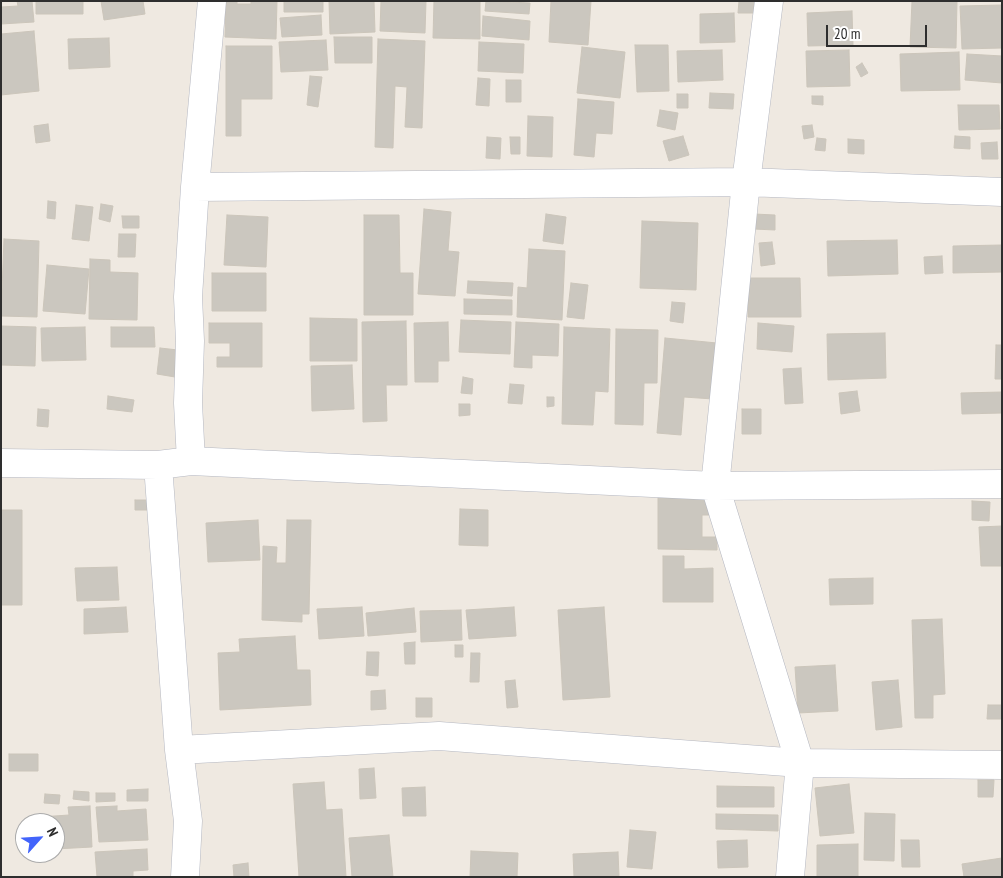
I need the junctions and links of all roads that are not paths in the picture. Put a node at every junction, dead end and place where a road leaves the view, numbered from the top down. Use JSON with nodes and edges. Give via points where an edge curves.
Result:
{"nodes":[{"id":1,"x":212,"y":1,"type":"edge"},
{"id":2,"x":769,"y":1,"type":"edge"},
{"id":3,"x":746,"y":182,"type":"junction"},
{"id":4,"x":195,"y":187,"type":"junction"},
{"id":5,"x":1002,"y":192,"type":"edge"},
{"id":6,"x":191,"y":461,"type":"junction"},
{"id":7,"x":1,"y":463,"type":"edge"},
{"id":8,"x":158,"y":465,"type":"junction"},
{"id":9,"x":1002,"y":484,"type":"edge"},
{"id":10,"x":715,"y":486,"type":"junction"},
{"id":11,"x":179,"y":750,"type":"junction"},
{"id":12,"x":800,"y":763,"type":"junction"},
{"id":13,"x":1002,"y":765,"type":"edge"},
{"id":14,"x":185,"y":877,"type":"edge"},
{"id":15,"x":790,"y":877,"type":"edge"}],
"edges":[{"from":1,"to":4,"type":"street"},
{"from":2,"to":3,"type":"street"},
{"from":3,"to":4,"type":"street"},
{"from":3,"to":5,"type":"street"},
{"from":3,"to":10,"type":"street"},
{"from":4,"to":6,"type":"street","via":[[188,297]]},
{"from":6,"to":8,"type":"street"},
{"from":6,"to":10,"type":"street"},
{"from":7,"to":8,"type":"street"},
{"from":8,"to":11,"type":"street"},
{"from":9,"to":10,"type":"street"},
{"from":10,"to":12,"type":"street"},
{"from":11,"to":12,"type":"street","via":[[439,736]]},
{"from":11,"to":14,"type":"street","via":[[188,822]]},
{"from":12,"to":13,"type":"street"},
{"from":12,"to":15,"type":"street"}]}
